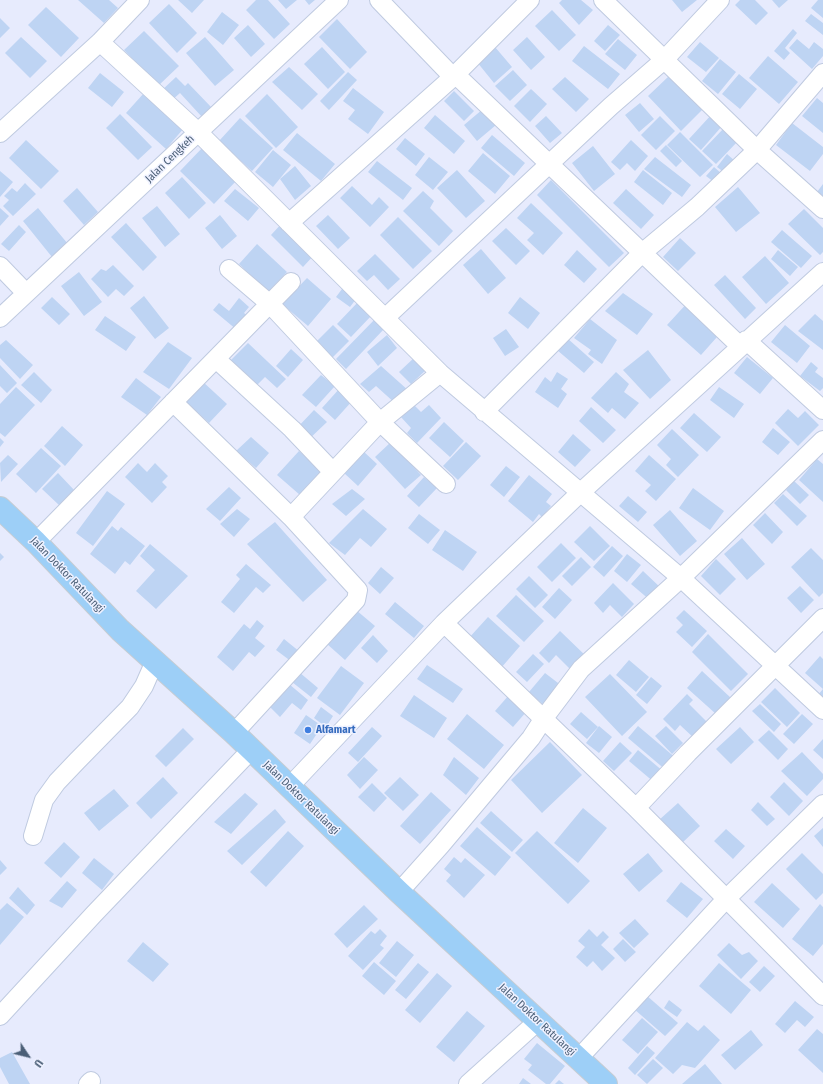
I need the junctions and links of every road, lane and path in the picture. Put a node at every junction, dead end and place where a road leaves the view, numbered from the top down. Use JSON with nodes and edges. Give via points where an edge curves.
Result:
{"nodes":[{"id":1,"x":140,"y":0,"type":"edge"},
{"id":2,"x":339,"y":0,"type":"edge"},
{"id":3,"x":379,"y":0,"type":"edge"},
{"id":4,"x":530,"y":0,"type":"edge"},
{"id":5,"x":603,"y":0,"type":"edge"},
{"id":6,"x":720,"y":0,"type":"edge"},
{"id":7,"x":100,"y":42,"type":"junction"},
{"id":8,"x":664,"y":60,"type":"junction"},
{"id":9,"x":823,"y":73,"type":"edge"},
{"id":10,"x":454,"y":76,"type":"junction"},
{"id":11,"x":198,"y":132,"type":"junction"},
{"id":12,"x":0,"y":133,"type":"edge"},
{"id":13,"x":757,"y":150,"type":"junction"},
{"id":14,"x":550,"y":165,"type":"junction"},
{"id":15,"x":823,"y":209,"type":"edge"},
{"id":16,"x":289,"y":223,"type":"junction"},
{"id":17,"x":642,"y":253,"type":"junction"},
{"id":18,"x":0,"y":266,"type":"edge"},
{"id":19,"x":230,"y":269,"type":"dead end"},
{"id":20,"x":823,"y":272,"type":"edge"},
{"id":21,"x":291,"y":282,"type":"dead end"},
{"id":22,"x":26,"y":293,"type":"junction"},
{"id":23,"x":270,"y":304,"type":"junction"},
{"id":24,"x":0,"y":318,"type":"edge"},
{"id":25,"x":385,"y":318,"type":"junction"},
{"id":26,"x":743,"y":343,"type":"junction"},
{"id":27,"x":216,"y":359,"type":"junction"},
{"id":28,"x":440,"y":373,"type":"junction"},
{"id":29,"x":173,"y":402,"type":"junction"},
{"id":30,"x":823,"y":410,"type":"edge"},
{"id":31,"x":484,"y":412,"type":"junction"},
{"id":32,"x":380,"y":422,"type":"junction"},
{"id":33,"x":823,"y":440,"type":"edge"},
{"id":34,"x":333,"y":472,"type":"junction"},
{"id":35,"x":446,"y":484,"type":"dead end"},
{"id":36,"x":581,"y":492,"type":"junction"},
{"id":37,"x":0,"y":508,"type":"edge"},
{"id":38,"x":291,"y":517,"type":"junction"},
{"id":39,"x":36,"y":542,"type":"junction"},
{"id":40,"x":681,"y":578,"type":"junction"},
{"id":41,"x":823,"y":618,"type":"edge"},
{"id":42,"x":444,"y":623,"type":"junction"},
{"id":43,"x":155,"y":661,"type":"junction"},
{"id":44,"x":776,"y":667,"type":"junction"},
{"id":45,"x":823,"y":710,"type":"edge"},
{"id":46,"x":544,"y":718,"type":"junction"},
{"id":47,"x":234,"y":733,"type":"junction"},
{"id":48,"x":251,"y":750,"type":"junction"},
{"id":49,"x":290,"y":786,"type":"junction"},
{"id":50,"x":823,"y":804,"type":"edge"},
{"id":51,"x":636,"y":808,"type":"junction"},
{"id":52,"x":33,"y":836,"type":"dead end"},
{"id":53,"x":398,"y":892,"type":"junction"},
{"id":54,"x":727,"y":898,"type":"junction"},
{"id":55,"x":823,"y":996,"type":"edge"},
{"id":56,"x":0,"y":1016,"type":"edge"},
{"id":57,"x":538,"y":1021,"type":"junction"},
{"id":58,"x":578,"y":1059,"type":"junction"},
{"id":59,"x":598,"y":1081,"type":"edge"},
{"id":60,"x":468,"y":1084,"type":"edge"}],
"edges":[{"from":1,"to":7,"type":"street"},
{"from":2,"to":11,"type":"street","name":"Jalan Cengkeh"},
{"from":3,"to":10,"type":"street"},
{"from":4,"to":10,"type":"street"},
{"from":5,"to":8,"type":"street"},
{"from":6,"to":8,"type":"street"},
{"from":7,"to":11,"type":"street"},
{"from":7,"to":12,"type":"street"},
{"from":8,"to":13,"type":"street"},
{"from":8,"to":14,"type":"street","via":[[611,106]]},
{"from":9,"to":13,"type":"street"},
{"from":10,"to":14,"type":"street"},
{"from":10,"to":16,"type":"street"},
{"from":11,"to":16,"type":"street"},
{"from":11,"to":22,"type":"street","name":"Jalan Cengkeh"},
{"from":13,"to":15,"type":"street"},
{"from":13,"to":17,"type":"street","via":[[697,207]]},
{"from":14,"to":17,"type":"street"},
{"from":14,"to":25,"type":"street"},
{"from":16,"to":25,"type":"street"},
{"from":17,"to":26,"type":"street"},
{"from":17,"to":31,"type":"street"},
{"from":18,"to":22,"type":"street"},
{"from":19,"to":23,"type":"street"},
{"from":20,"to":26,"type":"street"},
{"from":21,"to":23,"type":"street"},
{"from":22,"to":24,"type":"street","name":"Jalan Cengkeh"},
{"from":23,"to":27,"type":"street"},
{"from":23,"to":32,"type":"street"},
{"from":25,"to":28,"type":"street"},
{"from":26,"to":30,"type":"street"},
{"from":26,"to":36,"type":"street"},
{"from":27,"to":29,"type":"street"},
{"from":27,"to":34,"type":"street","via":[[292,429]]},
{"from":28,"to":31,"type":"street"},
{"from":28,"to":32,"type":"street"},
{"from":29,"to":38,"type":"street"},
{"from":29,"to":39,"type":"street"},
{"from":31,"to":36,"type":"street"},
{"from":32,"to":34,"type":"street"},
{"from":32,"to":35,"type":"street"},
{"from":33,"to":40,"type":"street"},
{"from":34,"to":38,"type":"street"},
{"from":36,"to":40,"type":"street"},
{"from":36,"to":42,"type":"street"},
{"from":37,"to":39,"type":"highway","name":"Jalan Doktor Ratulangi"},
{"from":38,"to":47,"type":"street","via":[[358,590],[358,595]]},
{"from":39,"to":43,"type":"highway","name":"Jalan Doktor Ratulangi","via":[[120,630]]},
{"from":40,"to":44,"type":"street"},
{"from":40,"to":46,"type":"street","via":[[581,669]]},
{"from":41,"to":44,"type":"street"},
{"from":42,"to":46,"type":"street"},
{"from":42,"to":49,"type":"street"},
{"from":43,"to":47,"type":"highway","name":"Jalan Doktor Ratulangi"},
{"from":43,"to":52,"type":"street","via":[[144,686],[130,707],[72,766],[44,800]]},
{"from":44,"to":45,"type":"street"},
{"from":44,"to":51,"type":"street"},
{"from":46,"to":51,"type":"street"},
{"from":46,"to":53,"type":"street","via":[[531,738]]},
{"from":47,"to":48,"type":"highway","name":"Jalan Doktor Ratulangi"},
{"from":48,"to":49,"type":"highway","name":"Jalan Doktor Ratulangi"},
{"from":48,"to":56,"type":"street"},
{"from":49,"to":53,"type":"highway","name":"Jalan Doktor Ratulangi"},
{"from":50,"to":54,"type":"street"},
{"from":51,"to":54,"type":"street"},
{"from":53,"to":57,"type":"highway","name":"Jalan Doktor Ratulangi"},
{"from":54,"to":55,"type":"street"},
{"from":54,"to":58,"type":"street"},
{"from":57,"to":58,"type":"highway","name":"Jalan Doktor Ratulangi"},
{"from":57,"to":60,"type":"street"},
{"from":58,"to":59,"type":"highway","name":"Jalan Doktor Ratulangi"}]}
